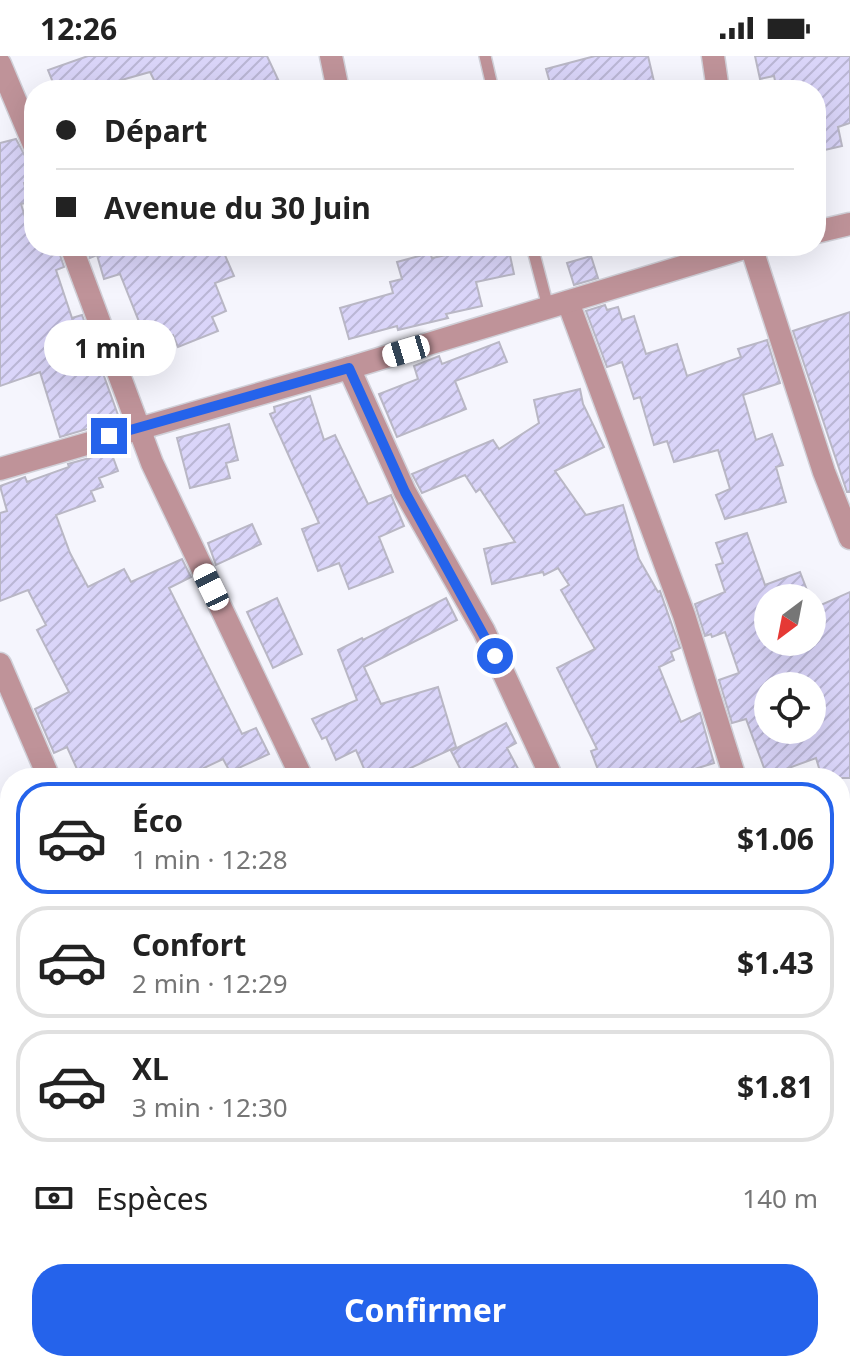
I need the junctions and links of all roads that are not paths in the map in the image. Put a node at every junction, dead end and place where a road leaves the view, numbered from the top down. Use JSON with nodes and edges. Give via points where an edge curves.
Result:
{"nodes":[{"id":1,"x":331,"y":56,"type":"edge"},
{"id":2,"x":485,"y":56,"type":"edge"},
{"id":3,"x":713,"y":56,"type":"edge"},
{"id":4,"x":0,"y":64,"type":"edge"},
{"id":5,"x":336,"y":80,"type":"edge"},
{"id":6,"x":491,"y":80,"type":"edge"},
{"id":7,"x":717,"y":80,"type":"edge"},
{"id":8,"x":24,"y":121,"type":"edge"},
{"id":9,"x":850,"y":224,"type":"edge"},
{"id":10,"x":826,"y":230,"type":"edge"},
{"id":11,"x":75,"y":256,"type":"edge"},
{"id":12,"x":536,"y":256,"type":"edge"},
{"id":13,"x":718,"y":256,"type":"edge"},
{"id":14,"x":754,"y":256,"type":"edge"},
{"id":15,"x":558,"y":305,"type":"junction"},
{"id":16,"x":349,"y":368,"type":"junction"},
{"id":17,"x":138,"y":428,"type":"junction"},
{"id":18,"x":0,"y":469,"type":"edge"},
{"id":19,"x":850,"y":538,"type":"edge"},
{"id":20,"x":0,"y":664,"type":"edge"},
{"id":21,"x":45,"y":768,"type":"edge"},
{"id":22,"x":297,"y":768,"type":"edge"},
{"id":23,"x":547,"y":768,"type":"edge"},
{"id":24,"x":732,"y":768,"type":"edge"}],
"edges":[{"from":1,"to":5,"type":"street"},
{"from":2,"to":6,"type":"lane"},
{"from":3,"to":7,"type":"street"},
{"from":4,"to":8,"type":"street"},
{"from":9,"to":10,"type":"street"},
{"from":11,"to":17,"type":"street"},
{"from":12,"to":15,"type":"lane"},
{"from":13,"to":15,"type":"street"},
{"from":14,"to":19,"type":"street"},
{"from":15,"to":16,"type":"street"},
{"from":15,"to":24,"type":"street","via":[[684,615]]},
{"from":16,"to":17,"type":"street"},
{"from":16,"to":23,"type":"street","via":[[405,492],[484,631]]},
{"from":17,"to":18,"type":"street"},
{"from":17,"to":22,"type":"street"},
{"from":20,"to":21,"type":"street"}]}
